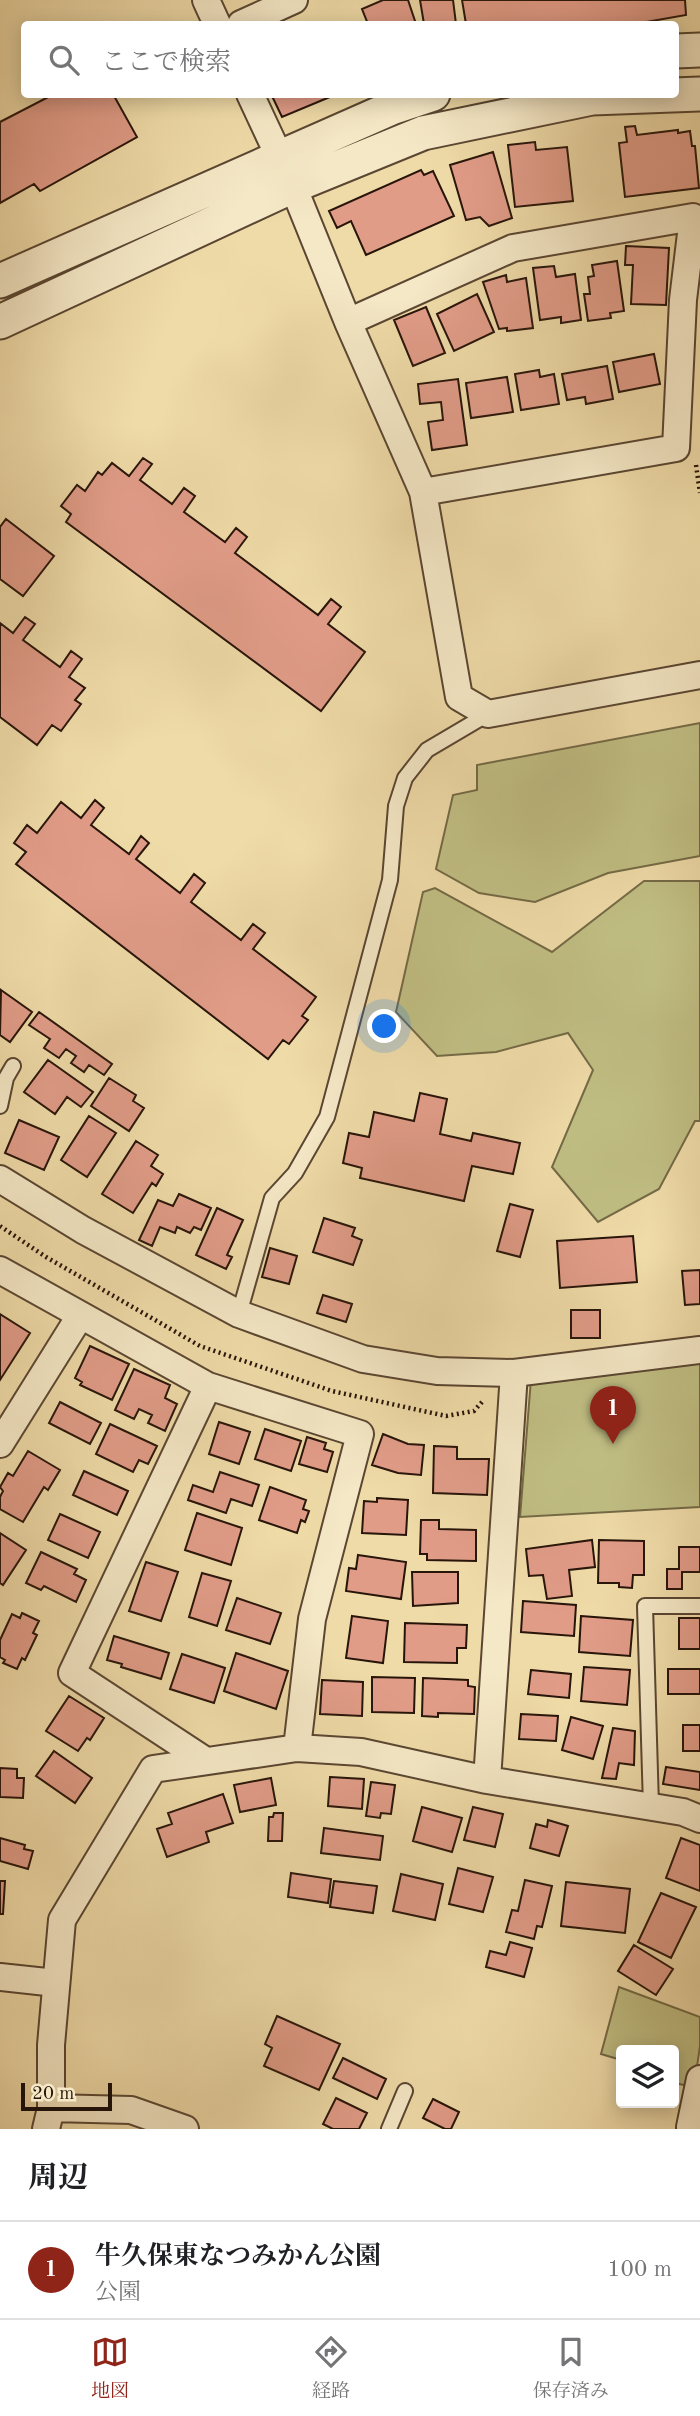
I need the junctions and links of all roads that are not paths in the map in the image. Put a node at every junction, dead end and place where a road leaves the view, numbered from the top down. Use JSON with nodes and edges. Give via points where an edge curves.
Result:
{"nodes":[{"id":1,"x":206,"y":0,"type":"edge"},
{"id":2,"x":294,"y":0,"type":"edge"},
{"id":3,"x":216,"y":21,"type":"edge"},
{"id":4,"x":248,"y":21,"type":"edge"},
{"id":5,"x":700,"y":50,"type":"edge"},
{"id":6,"x":679,"y":51,"type":"edge"},
{"id":7,"x":700,"y":94,"type":"edge"},
{"id":8,"x":679,"y":95,"type":"edge"},
{"id":9,"x":252,"y":98,"type":"edge"},
{"id":10,"x":421,"y":98,"type":"edge"},
{"id":11,"x":592,"y":98,"type":"edge"},
{"id":12,"x":287,"y":172,"type":"junction"},
{"id":13,"x":0,"y":281,"type":"edge"},
{"id":14,"x":0,"y":322,"type":"edge"},
{"id":15,"x":348,"y":322,"type":"junction"},
{"id":16,"x":423,"y":492,"type":"junction"},
{"id":17,"x":700,"y":675,"type":"edge"},
{"id":18,"x":488,"y":714,"type":"junction"},
{"id":19,"x":13,"y":1066,"type":"dead end"},
{"id":20,"x":0,"y":1106,"type":"edge"},
{"id":21,"x":0,"y":1180,"type":"edge"},
{"id":22,"x":0,"y":1270,"type":"edge"},
{"id":23,"x":239,"y":1314,"type":"junction"},
{"id":24,"x":80,"y":1317,"type":"junction"},
{"id":25,"x":700,"y":1350,"type":"edge"},
{"id":26,"x":514,"y":1373,"type":"junction"},
{"id":27,"x":208,"y":1387,"type":"junction"},
{"id":28,"x":0,"y":1444,"type":"edge"},
{"id":29,"x":700,"y":1606,"type":"edge"},
{"id":30,"x":297,"y":1748,"type":"junction"},
{"id":31,"x":206,"y":1761,"type":"junction"},
{"id":32,"x":487,"y":1780,"type":"junction"},
{"id":33,"x":651,"y":1806,"type":"junction"},
{"id":34,"x":700,"y":1819,"type":"edge"},
{"id":35,"x":0,"y":1977,"type":"edge"},
{"id":36,"x":56,"y":1983,"type":"junction"},
{"id":37,"x":700,"y":2078,"type":"edge"},
{"id":38,"x":405,"y":2091,"type":"dead end"},
{"id":39,"x":49,"y":2118,"type":"edge"},
{"id":40,"x":686,"y":2128,"type":"edge"},
{"id":41,"x":184,"y":2129,"type":"edge"},
{"id":42,"x":389,"y":2129,"type":"edge"}],
"edges":[{"from":1,"to":3,"type":"street"},
{"from":2,"to":4,"type":"street"},
{"from":5,"to":6,"type":"street"},
{"from":7,"to":8,"type":"street"},
{"from":9,"to":12,"type":"street"},
{"from":10,"to":12,"type":"street","via":[[394,107]]},
{"from":11,"to":12,"type":"street","via":[[423,133]]},
{"from":12,"to":13,"type":"street"},
{"from":12,"to":14,"type":"street"},
{"from":12,"to":15,"type":"street"},
{"from":15,"to":16,"type":"street"},
{"from":15,"to":16,"type":"street","via":[[513,248],[692,217],[682,300],[676,448]]},
{"from":16,"to":18,"type":"street","via":[[460,697]]},
{"from":17,"to":18,"type":"street"},
{"from":18,"to":23,"type":"lane","via":[[427,750],[405,778],[396,806],[390,880],[327,1117],[295,1173],[272,1198]]},
{"from":19,"to":20,"type":"lane"},
{"from":21,"to":23,"type":"street"},
{"from":22,"to":24,"type":"street"},
{"from":23,"to":26,"type":"street","via":[[363,1359],[438,1371]]},
{"from":24,"to":27,"type":"street"},
{"from":24,"to":28,"type":"street"},
{"from":25,"to":26,"type":"street"},
{"from":26,"to":32,"type":"street"},
{"from":27,"to":30,"type":"street","via":[[360,1434],[312,1619]]},
{"from":27,"to":31,"type":"street","via":[[72,1673]]},
{"from":29,"to":33,"type":"lane","via":[[645,1606]]},
{"from":30,"to":31,"type":"street"},
{"from":30,"to":32,"type":"street","via":[[361,1752]]},
{"from":31,"to":36,"type":"street","via":[[153,1769],[62,1920]]},
{"from":32,"to":33,"type":"street"},
{"from":33,"to":34,"type":"street"},
{"from":35,"to":36,"type":"street"},
{"from":36,"to":39,"type":"street"},
{"from":37,"to":40,"type":"street"},
{"from":38,"to":42,"type":"lane"},
{"from":39,"to":41,"type":"street","via":[[131,2110]]}]}
